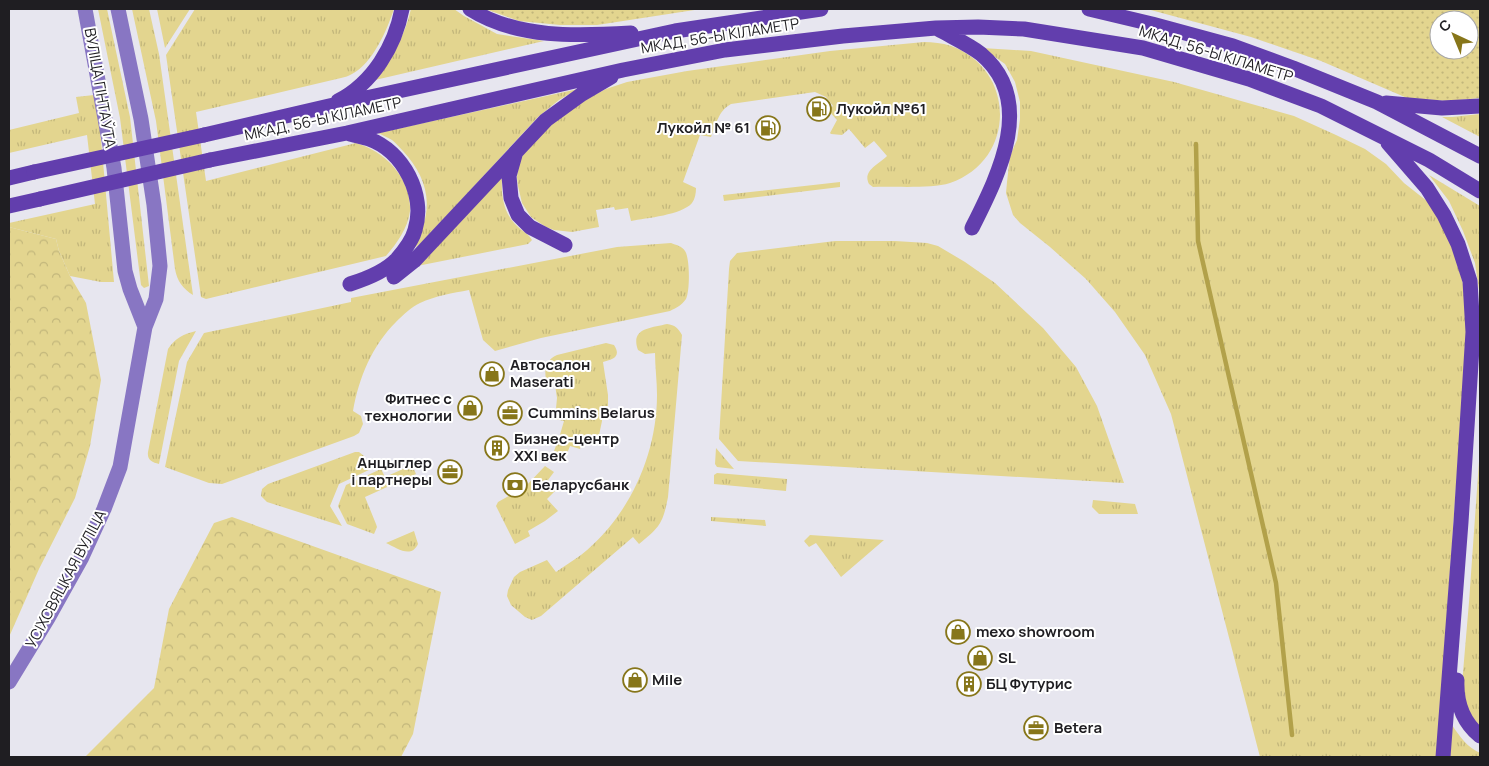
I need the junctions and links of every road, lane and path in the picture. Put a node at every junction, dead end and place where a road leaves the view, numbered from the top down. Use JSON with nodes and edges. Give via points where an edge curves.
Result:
{"nodes":[{"id":1,"x":86,"y":9,"type":"edge"},
{"id":2,"x":118,"y":9,"type":"edge"},
{"id":3,"x":402,"y":9,"type":"edge"},
{"id":4,"x":470,"y":9,"type":"edge"},
{"id":5,"x":821,"y":9,"type":"edge"},
{"id":6,"x":1089,"y":9,"type":"edge"},
{"id":7,"x":936,"y":28,"type":"junction"},
{"id":8,"x":675,"y":31,"type":"junction"},
{"id":9,"x":623,"y":70,"type":"junction"},
{"id":10,"x":1377,"y":102,"type":"junction"},
{"id":11,"x":329,"y":106,"type":"junction"},
{"id":12,"x":1480,"y":106,"type":"edge"},
{"id":13,"x":347,"y":134,"type":"junction"},
{"id":14,"x":1382,"y":136,"type":"junction"},
{"id":15,"x":515,"y":154,"type":"junction"},
{"id":16,"x":1480,"y":156,"type":"edge"},
{"id":17,"x":9,"y":178,"type":"edge"},
{"id":18,"x":1480,"y":190,"type":"edge"},
{"id":19,"x":9,"y":206,"type":"edge"},
{"id":20,"x":972,"y":228,"type":"dead end"},
{"id":21,"x":565,"y":245,"type":"dead end"},
{"id":22,"x":394,"y":277,"type":"dead end"},
{"id":23,"x":350,"y":284,"type":"dead end"},
{"id":24,"x":145,"y":327,"type":"junction"},
{"id":25,"x":1480,"y":335,"type":"edge"},
{"id":26,"x":9,"y":682,"type":"edge"},
{"id":27,"x":1480,"y":736,"type":"edge"},
{"id":28,"x":1443,"y":757,"type":"edge"}],
"edges":[{"from":1,"to":24,"type":"main road","name":"ВУЛІЦА ГІНТАЎТА","via":[[114,168],[125,271]]},
{"from":2,"to":24,"type":"main road","name":"УСІХСВЯЦКАЯ ВУЛІЦА","via":[[148,162],[160,266],[156,299]]},
{"from":3,"to":11,"type":"highway","via":[[396,34],[376,68],[345,98]]},
{"from":4,"to":8,"type":"highway","via":[[507,27],[556,34]]},
{"from":5,"to":8,"type":"highway","name":"МКАД, 56-Ы КІЛАМЕТР"},
{"from":6,"to":10,"type":"highway","name":"МКАД, 56-Ы КІЛАМЕТР","via":[[1233,46]]},
{"from":7,"to":9,"type":"highway","name":"МКАД, 56-Ы КІЛАМЕТР","via":[[725,50]]},
{"from":7,"to":14,"type":"highway","name":"МКАД, 56-Ы КІЛАМЕТР","via":[[1024,29],[1143,48],[1249,79],[1321,106]]},
{"from":7,"to":20,"type":"highway","via":[[982,55],[1006,88],[1009,135],[986,200]]},
{"from":8,"to":11,"type":"highway","name":"МКАД, 56-Ы КІЛАМЕТР"},
{"from":9,"to":13,"type":"highway","name":"МКАД, 56-Ы КІЛАМЕТР"},
{"from":9,"to":15,"type":"highway","via":[[546,120]]},
{"from":10,"to":12,"type":"highway","via":[[1442,108]]},
{"from":10,"to":16,"type":"highway","name":"МКАД, 56-Ы КІЛАМЕТР"},
{"from":11,"to":17,"type":"highway","name":"МКАД, 56-Ы КІЛАМЕТР","bridge":true},
{"from":13,"to":19,"type":"highway","name":"МКАД, 56-Ы КІЛАМЕТР","bridge":true,"via":[[210,160]]},
{"from":13,"to":23,"type":"highway","via":[[370,139],[398,160],[414,185],[417,214],[415,230],[396,261],[378,273]]},
{"from":14,"to":18,"type":"highway","name":"МКАД, 56-Ы КІЛАМЕТР"},
{"from":14,"to":28,"type":"highway","via":[[1427,188],[1444,215],[1470,281],[1473,332]]},
{"from":15,"to":21,"type":"highway","via":[[509,176],[518,215],[530,227]]},
{"from":15,"to":22,"type":"highway","via":[[414,261]]},
{"from":24,"to":26,"type":"main road","name":"УСІХСВЯЦКАЯ ВУЛІЦА","via":[[120,467],[104,509],[82,557]]},
{"from":25,"to":27,"type":"highway","via":[[1456,695],[1465,718]]}]}
